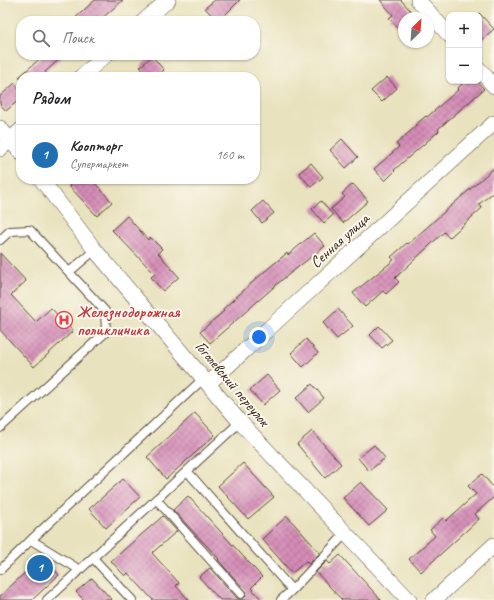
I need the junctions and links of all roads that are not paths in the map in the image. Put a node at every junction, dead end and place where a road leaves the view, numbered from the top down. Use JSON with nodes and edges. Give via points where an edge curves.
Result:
{"nodes":[{"id":1,"x":168,"y":0,"type":"edge"},
{"id":2,"x":418,"y":0,"type":"edge"},
{"id":3,"x":150,"y":16,"type":"edge"},
{"id":4,"x":446,"y":32,"type":"edge"},
{"id":5,"x":100,"y":60,"type":"edge"},
{"id":6,"x":87,"y":72,"type":"edge"},
{"id":7,"x":482,"y":72,"type":"edge"},
{"id":8,"x":494,"y":86,"type":"edge"},
{"id":9,"x":494,"y":123,"type":"edge"},
{"id":10,"x":0,"y":128,"type":"edge"},
{"id":11,"x":10,"y":139,"type":"edge"},
{"id":12,"x":45,"y":184,"type":"edge"},
{"id":13,"x":0,"y":240,"type":"edge"},
{"id":14,"x":96,"y":250,"type":"junction"},
{"id":15,"x":69,"y":272,"type":"junction"},
{"id":16,"x":206,"y":380,"type":"junction"},
{"id":17,"x":240,"y":422,"type":"junction"},
{"id":18,"x":0,"y":428,"type":"edge"},
{"id":19,"x":187,"y":471,"type":"junction"},
{"id":20,"x":156,"y":499,"type":"junction"},
{"id":21,"x":346,"y":533,"type":"junction"},
{"id":22,"x":31,"y":540,"type":"junction"},
{"id":23,"x":494,"y":545,"type":"edge"},
{"id":24,"x":93,"y":558,"type":"junction"},
{"id":25,"x":0,"y":570,"type":"edge"},
{"id":26,"x":80,"y":570,"type":"junction"},
{"id":27,"x":292,"y":590,"type":"junction"},
{"id":28,"x":241,"y":594,"type":"dead end"},
{"id":29,"x":47,"y":600,"type":"edge"},
{"id":30,"x":132,"y":600,"type":"edge"},
{"id":31,"x":281,"y":600,"type":"edge"},
{"id":32,"x":409,"y":600,"type":"edge"},
{"id":33,"x":434,"y":600,"type":"edge"}],
"edges":[{"from":1,"to":3,"type":"street"},
{"from":2,"to":4,"type":"street"},
{"from":5,"to":6,"type":"street"},
{"from":7,"to":8,"type":"street"},
{"from":9,"to":16,"type":"street","name":"Сенная улица"},
{"from":10,"to":11,"type":"street"},
{"from":12,"to":14,"type":"street","name":"Гоголевский переулок"},
{"from":13,"to":15,"type":"lane","via":[[10,231],[30,230]]},
{"from":14,"to":15,"type":"lane"},
{"from":14,"to":16,"type":"street","name":"Гоголевский переулок"},
{"from":15,"to":18,"type":"lane","via":[[105,311],[106,332]]},
{"from":16,"to":17,"type":"street","name":"Гоголевский переулок"},
{"from":16,"to":22,"type":"lane"},
{"from":17,"to":19,"type":"lane"},
{"from":17,"to":21,"type":"street","name":"Гоголевский переулок"},
{"from":19,"to":20,"type":"lane"},
{"from":19,"to":27,"type":"lane"},
{"from":20,"to":24,"type":"lane"},
{"from":20,"to":28,"type":"lane"},
{"from":21,"to":27,"type":"lane"},
{"from":21,"to":32,"type":"street","name":"Гоголевский переулок"},
{"from":22,"to":25,"type":"lane"},
{"from":22,"to":26,"type":"lane"},
{"from":23,"to":33,"type":"street"},
{"from":24,"to":26,"type":"lane"},
{"from":24,"to":30,"type":"lane"},
{"from":26,"to":29,"type":"lane"},
{"from":27,"to":31,"type":"lane"}]}
